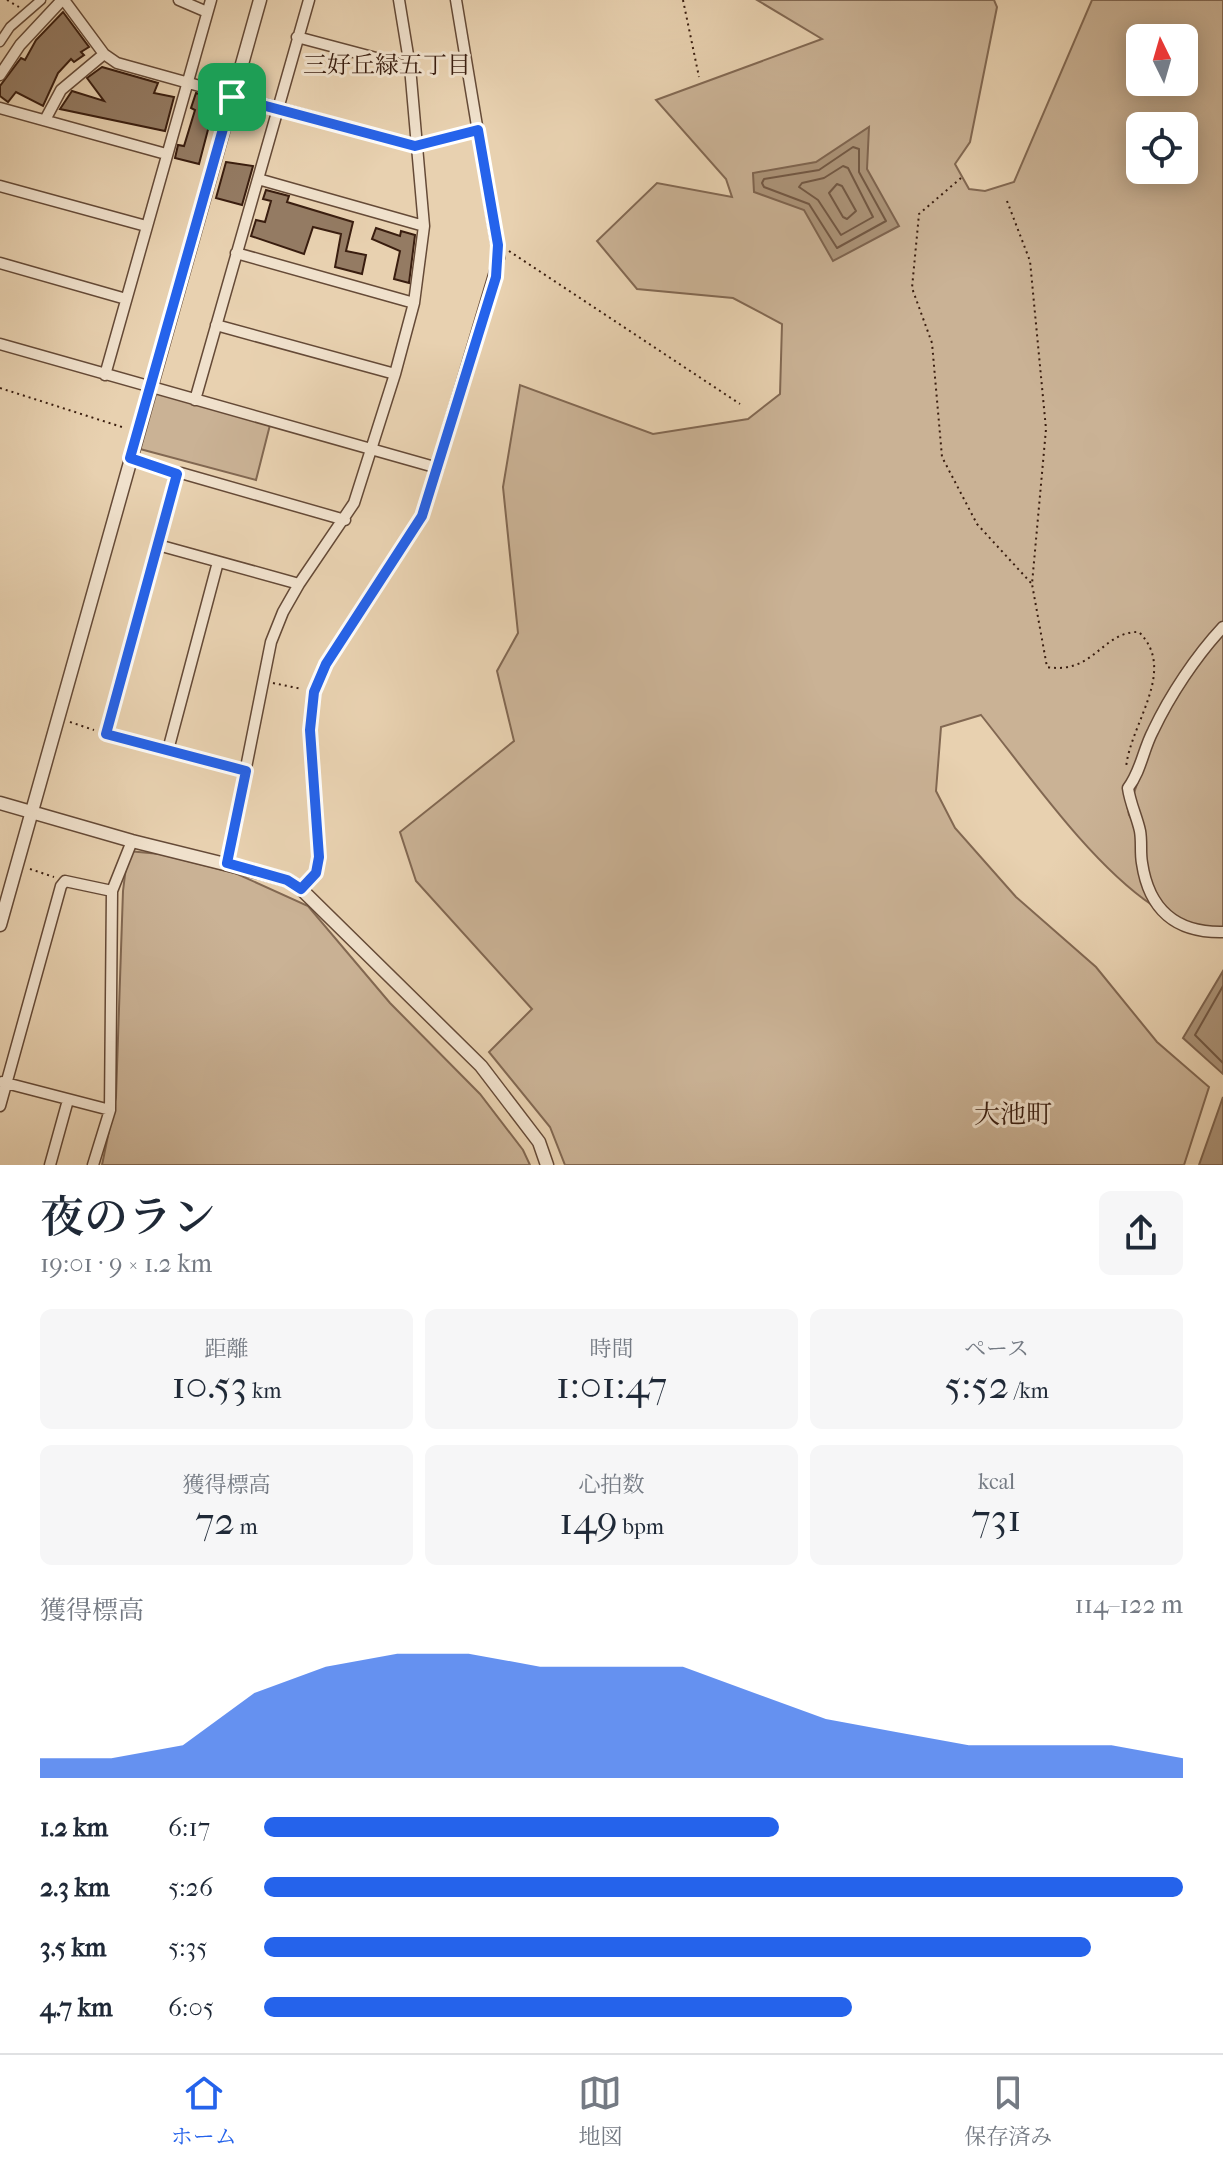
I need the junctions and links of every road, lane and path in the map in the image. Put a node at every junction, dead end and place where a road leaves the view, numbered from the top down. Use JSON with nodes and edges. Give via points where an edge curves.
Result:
{"nodes":[{"id":1,"x":41,"y":0,"type":"edge"},
{"id":2,"x":63,"y":0,"type":"edge"},
{"id":3,"x":179,"y":0,"type":"edge"},
{"id":4,"x":211,"y":0,"type":"edge"},
{"id":5,"x":260,"y":0,"type":"edge"},
{"id":6,"x":309,"y":0,"type":"edge"},
{"id":7,"x":399,"y":0,"type":"edge"},
{"id":8,"x":456,"y":0,"type":"edge"},
{"id":9,"x":683,"y":0,"type":"edge"},
{"id":10,"x":207,"y":12,"type":"junction"},
{"id":11,"x":297,"y":37,"type":"junction"},
{"id":12,"x":0,"y":42,"type":"edge"},
{"id":13,"x":104,"y":54,"type":"junction"},
{"id":14,"x":410,"y":67,"type":"junction"},
{"id":15,"x":0,"y":75,"type":"edge"},
{"id":16,"x":699,"y":77,"type":"dead end"},
{"id":17,"x":187,"y":84,"type":"junction"},
{"id":18,"x":232,"y":97,"type":"junction"},
{"id":19,"x":0,"y":108,"type":"edge"},
{"id":20,"x":277,"y":108,"type":"junction"},
{"id":21,"x":45,"y":120,"type":"junction"},
{"id":22,"x":478,"y":130,"type":"junction"},
{"id":23,"x":415,"y":146,"type":"junction"},
{"id":24,"x":166,"y":154,"type":"junction"},
{"id":25,"x":961,"y":178,"type":"dead end"},
{"id":26,"x":258,"y":179,"type":"junction"},
{"id":27,"x":0,"y":186,"type":"edge"},
{"id":28,"x":1007,"y":201,"type":"dead end"},
{"id":29,"x":146,"y":226,"type":"junction"},
{"id":30,"x":424,"y":226,"type":"junction"},
{"id":31,"x":498,"y":244,"type":"junction"},
{"id":32,"x":236,"y":253,"type":"junction"},
{"id":33,"x":0,"y":263,"type":"edge"},
{"id":34,"x":126,"y":299,"type":"junction"},
{"id":35,"x":414,"y":303,"type":"junction"},
{"id":36,"x":216,"y":325,"type":"junction"},
{"id":37,"x":0,"y":344,"type":"edge"},
{"id":38,"x":395,"y":374,"type":"junction"},
{"id":39,"x":105,"y":375,"type":"junction"},
{"id":40,"x":0,"y":388,"type":"edge"},
{"id":41,"x":150,"y":388,"type":"junction"},
{"id":42,"x":195,"y":400,"type":"junction"},
{"id":43,"x":740,"y":404,"type":"dead end"},
{"id":44,"x":138,"y":432,"type":"junction"},
{"id":45,"x":372,"y":450,"type":"junction"},
{"id":46,"x":130,"y":458,"type":"junction"},
{"id":47,"x":438,"y":468,"type":"junction"},
{"id":48,"x":177,"y":474,"type":"junction"},
{"id":49,"x":345,"y":520,"type":"junction"},
{"id":50,"x":158,"y":545,"type":"junction"},
{"id":51,"x":218,"y":562,"type":"junction"},
{"id":52,"x":299,"y":584,"type":"junction"},
{"id":53,"x":1032,"y":584,"type":"junction"},
{"id":54,"x":1223,"y":627,"type":"edge"},
{"id":55,"x":264,"y":682,"type":"junction"},
{"id":56,"x":314,"y":692,"type":"junction"},
{"id":57,"x":57,"y":718,"type":"junction"},
{"id":58,"x":106,"y":734,"type":"junction"},
{"id":59,"x":168,"y":750,"type":"junction"},
{"id":60,"x":246,"y":771,"type":"junction"},
{"id":61,"x":1128,"y":788,"type":"junction"},
{"id":62,"x":0,"y":803,"type":"edge"},
{"id":63,"x":31,"y":813,"type":"junction"},
{"id":64,"x":132,"y":841,"type":"junction"},
{"id":65,"x":227,"y":863,"type":"junction"},
{"id":66,"x":34,"y":869,"type":"dead end"},
{"id":67,"x":65,"y":881,"type":"junction"},
{"id":68,"x":301,"y":889,"type":"junction"},
{"id":69,"x":112,"y":891,"type":"junction"},
{"id":70,"x":0,"y":925,"type":"edge"},
{"id":71,"x":1223,"y":932,"type":"edge"},
{"id":72,"x":3,"y":1082,"type":"edge"},
{"id":73,"x":68,"y":1100,"type":"junction"},
{"id":74,"x":0,"y":1106,"type":"edge"},
{"id":75,"x":110,"y":1110,"type":"junction"},
{"id":76,"x":50,"y":1165,"type":"edge"},
{"id":77,"x":93,"y":1165,"type":"edge"},
{"id":78,"x":547,"y":1165,"type":"edge"}],
"edges":[{"from":1,"to":12,"type":"street"},
{"from":2,"to":13,"type":"street"},
{"from":2,"to":15,"type":"street"},
{"from":3,"to":10,"type":"street"},
{"from":4,"to":10,"type":"street"},
{"from":5,"to":18,"type":"street"},
{"from":6,"to":11,"type":"street"},
{"from":7,"to":14,"type":"street"},
{"from":8,"to":22,"type":"street"},
{"from":9,"to":16,"type":"path"},
{"from":10,"to":17,"type":"street"},
{"from":11,"to":14,"type":"street"},
{"from":11,"to":20,"type":"street"},
{"from":13,"to":17,"type":"street","via":[[117,63]]},
{"from":13,"to":21,"type":"street","via":[[61,90]]},
{"from":14,"to":23,"type":"street"},
{"from":17,"to":18,"type":"street"},
{"from":17,"to":24,"type":"street"},
{"from":18,"to":20,"type":"street"},
{"from":18,"to":41,"type":"street"},
{"from":19,"to":21,"type":"street"},
{"from":20,"to":23,"type":"street"},
{"from":20,"to":26,"type":"street"},
{"from":21,"to":24,"type":"street"},
{"from":22,"to":23,"type":"street"},
{"from":22,"to":31,"type":"street"},
{"from":23,"to":30,"type":"street"},
{"from":24,"to":29,"type":"street"},
{"from":25,"to":53,"type":"path","via":[[919,214],[912,288],[932,343],[942,457],[977,524]]},
{"from":26,"to":30,"type":"street"},
{"from":26,"to":32,"type":"street"},
{"from":27,"to":29,"type":"street"},
{"from":28,"to":53,"type":"path","via":[[1030,261],[1046,429]]},
{"from":29,"to":34,"type":"street"},
{"from":30,"to":35,"type":"street"},
{"from":31,"to":43,"type":"path"},
{"from":31,"to":47,"type":"street","via":[[496,277]]},
{"from":32,"to":35,"type":"street"},
{"from":32,"to":36,"type":"street"},
{"from":33,"to":34,"type":"street"},
{"from":34,"to":39,"type":"street"},
{"from":35,"to":38,"type":"street"},
{"from":36,"to":38,"type":"street"},
{"from":36,"to":42,"type":"street"},
{"from":37,"to":39,"type":"street"},
{"from":38,"to":45,"type":"street"},
{"from":39,"to":41,"type":"street"},
{"from":40,"to":44,"type":"path"},
{"from":41,"to":42,"type":"street"},
{"from":41,"to":44,"type":"street"},
{"from":42,"to":45,"type":"street"},
{"from":44,"to":46,"type":"street"},
{"from":45,"to":47,"type":"street"},
{"from":45,"to":49,"type":"street"},
{"from":46,"to":48,"type":"path"},
{"from":46,"to":57,"type":"street"},
{"from":47,"to":56,"type":"street","via":[[422,516],[326,664]]},
{"from":48,"to":49,"type":"street"},
{"from":48,"to":50,"type":"street"},
{"from":49,"to":52,"type":"street"},
{"from":50,"to":51,"type":"street"},
{"from":50,"to":58,"type":"street"},
{"from":51,"to":52,"type":"street"},
{"from":51,"to":59,"type":"street"},
{"from":52,"to":55,"type":"street","via":[[277,625]]},
{"from":53,"to":61,"type":"path","via":[[1047,667],[1077,666],[1126,632],[1139,632],[1154,652],[1154,678],[1127,761]]},
{"from":54,"to":61,"type":"street","via":[[1152,731]]},
{"from":55,"to":56,"type":"path"},
{"from":55,"to":60,"type":"street"},
{"from":56,"to":68,"type":"street","via":[[310,730],[319,857],[316,873]]},
{"from":57,"to":58,"type":"path"},
{"from":57,"to":63,"type":"street"},
{"from":58,"to":59,"type":"street"},
{"from":59,"to":60,"type":"street"},
{"from":60,"to":65,"type":"street"},
{"from":61,"to":71,"type":"street","via":[[1146,882],[1156,901],[1171,921],[1204,933]]},
{"from":62,"to":63,"type":"street"},
{"from":63,"to":64,"type":"street"},
{"from":63,"to":70,"type":"street"},
{"from":64,"to":65,"type":"street"},
{"from":64,"to":69,"type":"street"},
{"from":65,"to":68,"type":"street"},
{"from":66,"to":67,"type":"path"},
{"from":67,"to":69,"type":"street"},
{"from":67,"to":72,"type":"street"},
{"from":68,"to":78,"type":"street","via":[[481,1066],[539,1142]]},
{"from":69,"to":75,"type":"street"},
{"from":72,"to":73,"type":"street"},
{"from":72,"to":74,"type":"street"},
{"from":73,"to":75,"type":"street"},
{"from":73,"to":76,"type":"street"},
{"from":75,"to":77,"type":"street"}]}
